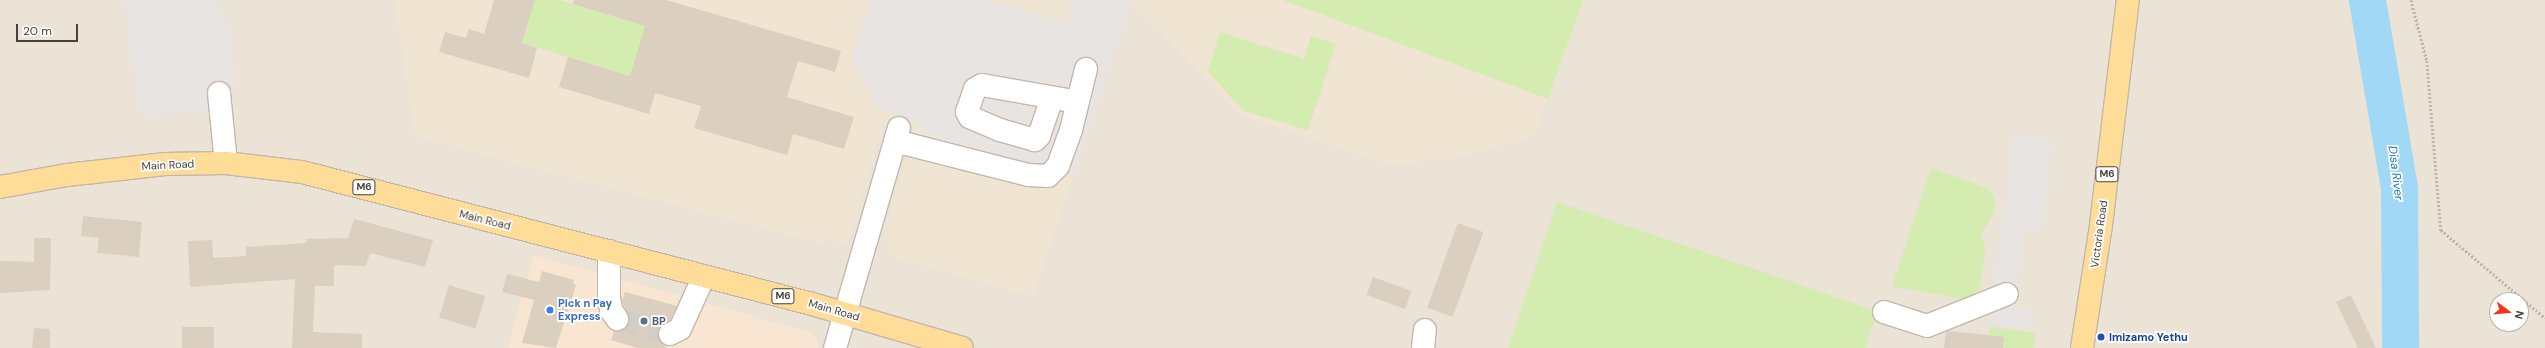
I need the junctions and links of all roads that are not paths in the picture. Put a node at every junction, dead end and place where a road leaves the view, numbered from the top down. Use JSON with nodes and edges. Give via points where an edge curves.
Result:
{"nodes":[{"id":1,"x":2128,"y":0,"type":"edge"},
{"id":2,"x":1086,"y":69,"type":"dead end"},
{"id":3,"x":219,"y":93,"type":"dead end"},
{"id":4,"x":1052,"y":98,"type":"dead end"},
{"id":5,"x":1078,"y":102,"type":"junction"},
{"id":6,"x":226,"y":163,"type":"junction"},
{"id":7,"x":0,"y":187,"type":"edge"},
{"id":8,"x":609,"y":251,"type":"junction"},
{"id":9,"x":704,"y":276,"type":"junction"},
{"id":10,"x":2007,"y":294,"type":"dead end"},
{"id":11,"x":1884,"y":312,"type":"dead end"},
{"id":12,"x":846,"y":314,"type":"junction"},
{"id":13,"x":617,"y":320,"type":"dead end"},
{"id":14,"x":670,"y":334,"type":"dead end"},
{"id":15,"x":836,"y":348,"type":"edge"},
{"id":16,"x":962,"y":348,"type":"edge"},
{"id":17,"x":2082,"y":348,"type":"edge"}],
"edges":[{"from":1,"to":17,"type":"main road","name":"Victoria Road","number":"M6","via":[[2101,225]]},
{"from":2,"to":5,"type":"street"},
{"from":3,"to":6,"type":"street"},
{"from":4,"to":5,"type":"street"},
{"from":5,"to":12,"type":"street","via":[[1058,166],[1048,176],[1028,175],[897,134]]},
{"from":6,"to":7,"type":"main road","name":"Main Road","number":"M6","via":[[165,164],[68,175]]},
{"from":6,"to":8,"type":"main road","name":"Main Road","number":"M6","via":[[302,172]]},
{"from":8,"to":9,"type":"main road","name":"Main Road","number":"M6"},
{"from":8,"to":13,"type":"street","via":[[609,297],[611,310]]},
{"from":9,"to":12,"type":"main road","name":"Main Road","number":"M6"},
{"from":9,"to":14,"type":"street","via":[[680,329]]},
{"from":10,"to":11,"type":"street","via":[[1927,326]]},
{"from":12,"to":15,"type":"street"},
{"from":12,"to":16,"type":"main road","name":"Main Road","number":"M6"}]}
